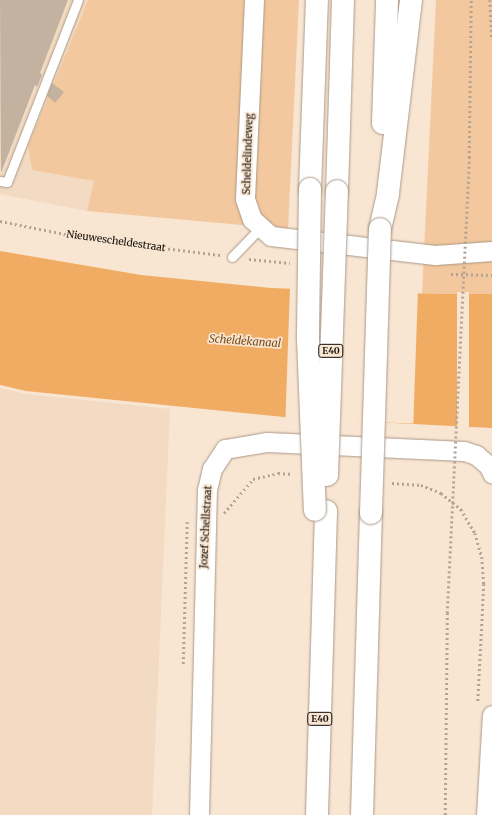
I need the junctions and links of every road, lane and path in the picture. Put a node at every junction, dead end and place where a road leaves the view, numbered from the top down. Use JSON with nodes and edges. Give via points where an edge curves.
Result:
{"nodes":[{"id":1,"x":78,"y":0,"type":"edge"},
{"id":2,"x":254,"y":0,"type":"edge"},
{"id":3,"x":317,"y":0,"type":"edge"},
{"id":4,"x":343,"y":0,"type":"edge"},
{"id":5,"x":387,"y":0,"type":"edge"},
{"id":6,"x":411,"y":0,"type":"edge"},
{"id":7,"x":471,"y":0,"type":"edge"},
{"id":8,"x":490,"y":0,"type":"edge"},
{"id":9,"x":492,"y":39,"type":"edge"},
{"id":10,"x":0,"y":181,"type":"edge"},
{"id":11,"x":384,"y":193,"type":"junction"},
{"id":12,"x":0,"y":221,"type":"edge"},
{"id":13,"x":261,"y":227,"type":"junction"},
{"id":14,"x":381,"y":239,"type":"junction"},
{"id":15,"x":488,"y":249,"type":"edge"},
{"id":16,"x":232,"y":257,"type":"joint"},
{"id":17,"x":492,"y":473,"type":"edge"},
{"id":18,"x":320,"y":510,"type":"junction"},
{"id":19,"x":492,"y":715,"type":"edge"},
{"id":20,"x":199,"y":815,"type":"edge"},
{"id":21,"x":317,"y":815,"type":"edge"},
{"id":22,"x":362,"y":815,"type":"edge"},
{"id":23,"x":445,"y":815,"type":"edge"},
{"id":24,"x":486,"y":815,"type":"edge"}],
"edges":[{"from":1,"to":10,"type":"lane","via":[[7,182]]},
{"from":2,"to":13,"type":"street","name":"Scheldelindeweg","via":[[246,199],[252,219]]},
{"from":3,"to":18,"type":"highway","bridge":true,"via":[[308,339]]},
{"from":4,"to":18,"type":"highway","number":"E40","bridge":true,"via":[[337,191]]},
{"from":5,"to":11,"type":"highway"},
{"from":6,"to":11,"type":"highway"},
{"from":7,"to":23,"type":"path","bridge":true,"via":[[470,158],[447,613]]},
{"from":8,"to":9,"type":"path"},
{"from":11,"to":14,"type":"highway"},
{"from":12,"to":16,"type":"path","name":"Nieuwescheldestraat","via":[[84,238]]},
{"from":13,"to":14,"type":"street","name":"Scheldelindeweg","via":[[271,236]]},
{"from":13,"to":16,"type":"lane"},
{"from":14,"to":15,"type":"street","via":[[434,255]]},
{"from":14,"to":22,"type":"highway","bridge":true},
{"from":17,"to":20,"type":"street","name":"Jozef Schellstraat","via":[[489,466],[476,455],[464,451],[267,442],[225,449],[212,469],[206,496]]},
{"from":18,"to":21,"type":"highway","number":"E40","via":[[323,624]]},
{"from":19,"to":24,"type":"street"}]}
